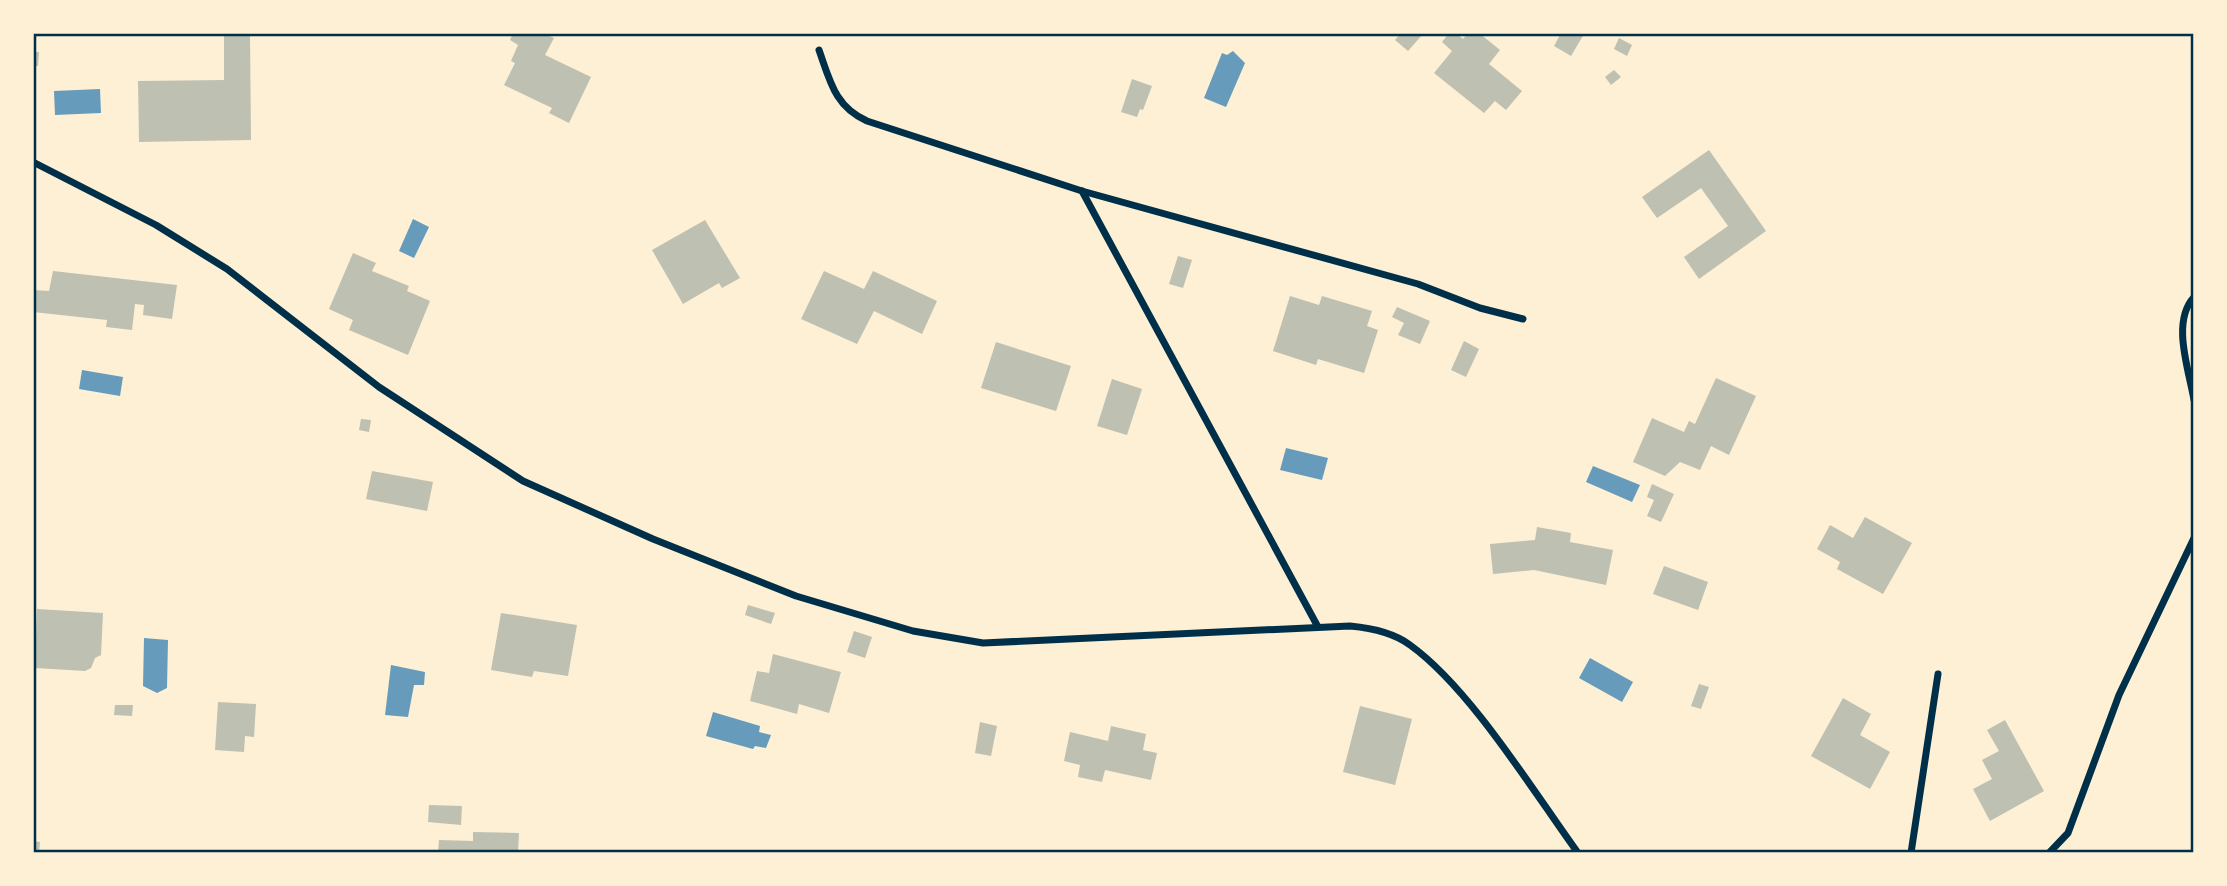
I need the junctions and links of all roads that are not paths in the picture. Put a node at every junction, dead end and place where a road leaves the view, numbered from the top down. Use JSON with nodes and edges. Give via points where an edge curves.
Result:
{"nodes":[{"id":1,"x":819,"y":50,"type":"dead end"},
{"id":2,"x":33,"y":162,"type":"edge"},
{"id":3,"x":1082,"y":191,"type":"junction"},
{"id":4,"x":2194,"y":297,"type":"edge"},
{"id":5,"x":1523,"y":319,"type":"dead end"},
{"id":6,"x":2194,"y":400,"type":"edge"},
{"id":7,"x":2194,"y":538,"type":"edge"},
{"id":8,"x":1318,"y":627,"type":"junction"},
{"id":9,"x":1938,"y":674,"type":"dead end"},
{"id":10,"x":1578,"y":853,"type":"edge"},
{"id":11,"x":1911,"y":853,"type":"edge"},
{"id":12,"x":2049,"y":853,"type":"edge"}],
"edges":[{"from":1,"to":3,"type":"street","via":[[836,97],[850,114]]},
{"from":2,"to":8,"type":"street","via":[[156,225],[226,269],[379,387],[523,481],[796,596],[913,631],[983,643]]},
{"from":3,"to":5,"type":"street","via":[[1392,276]]},
{"from":3,"to":8,"type":"street"},
{"from":4,"to":6,"type":"street","via":[[2183,315]]},
{"from":7,"to":12,"type":"street","via":[[2119,695],[2068,833]]},
{"from":8,"to":10,"type":"street","via":[[1367,627],[1391,634],[1432,663],[1478,716]]},
{"from":9,"to":11,"type":"street"}]}
